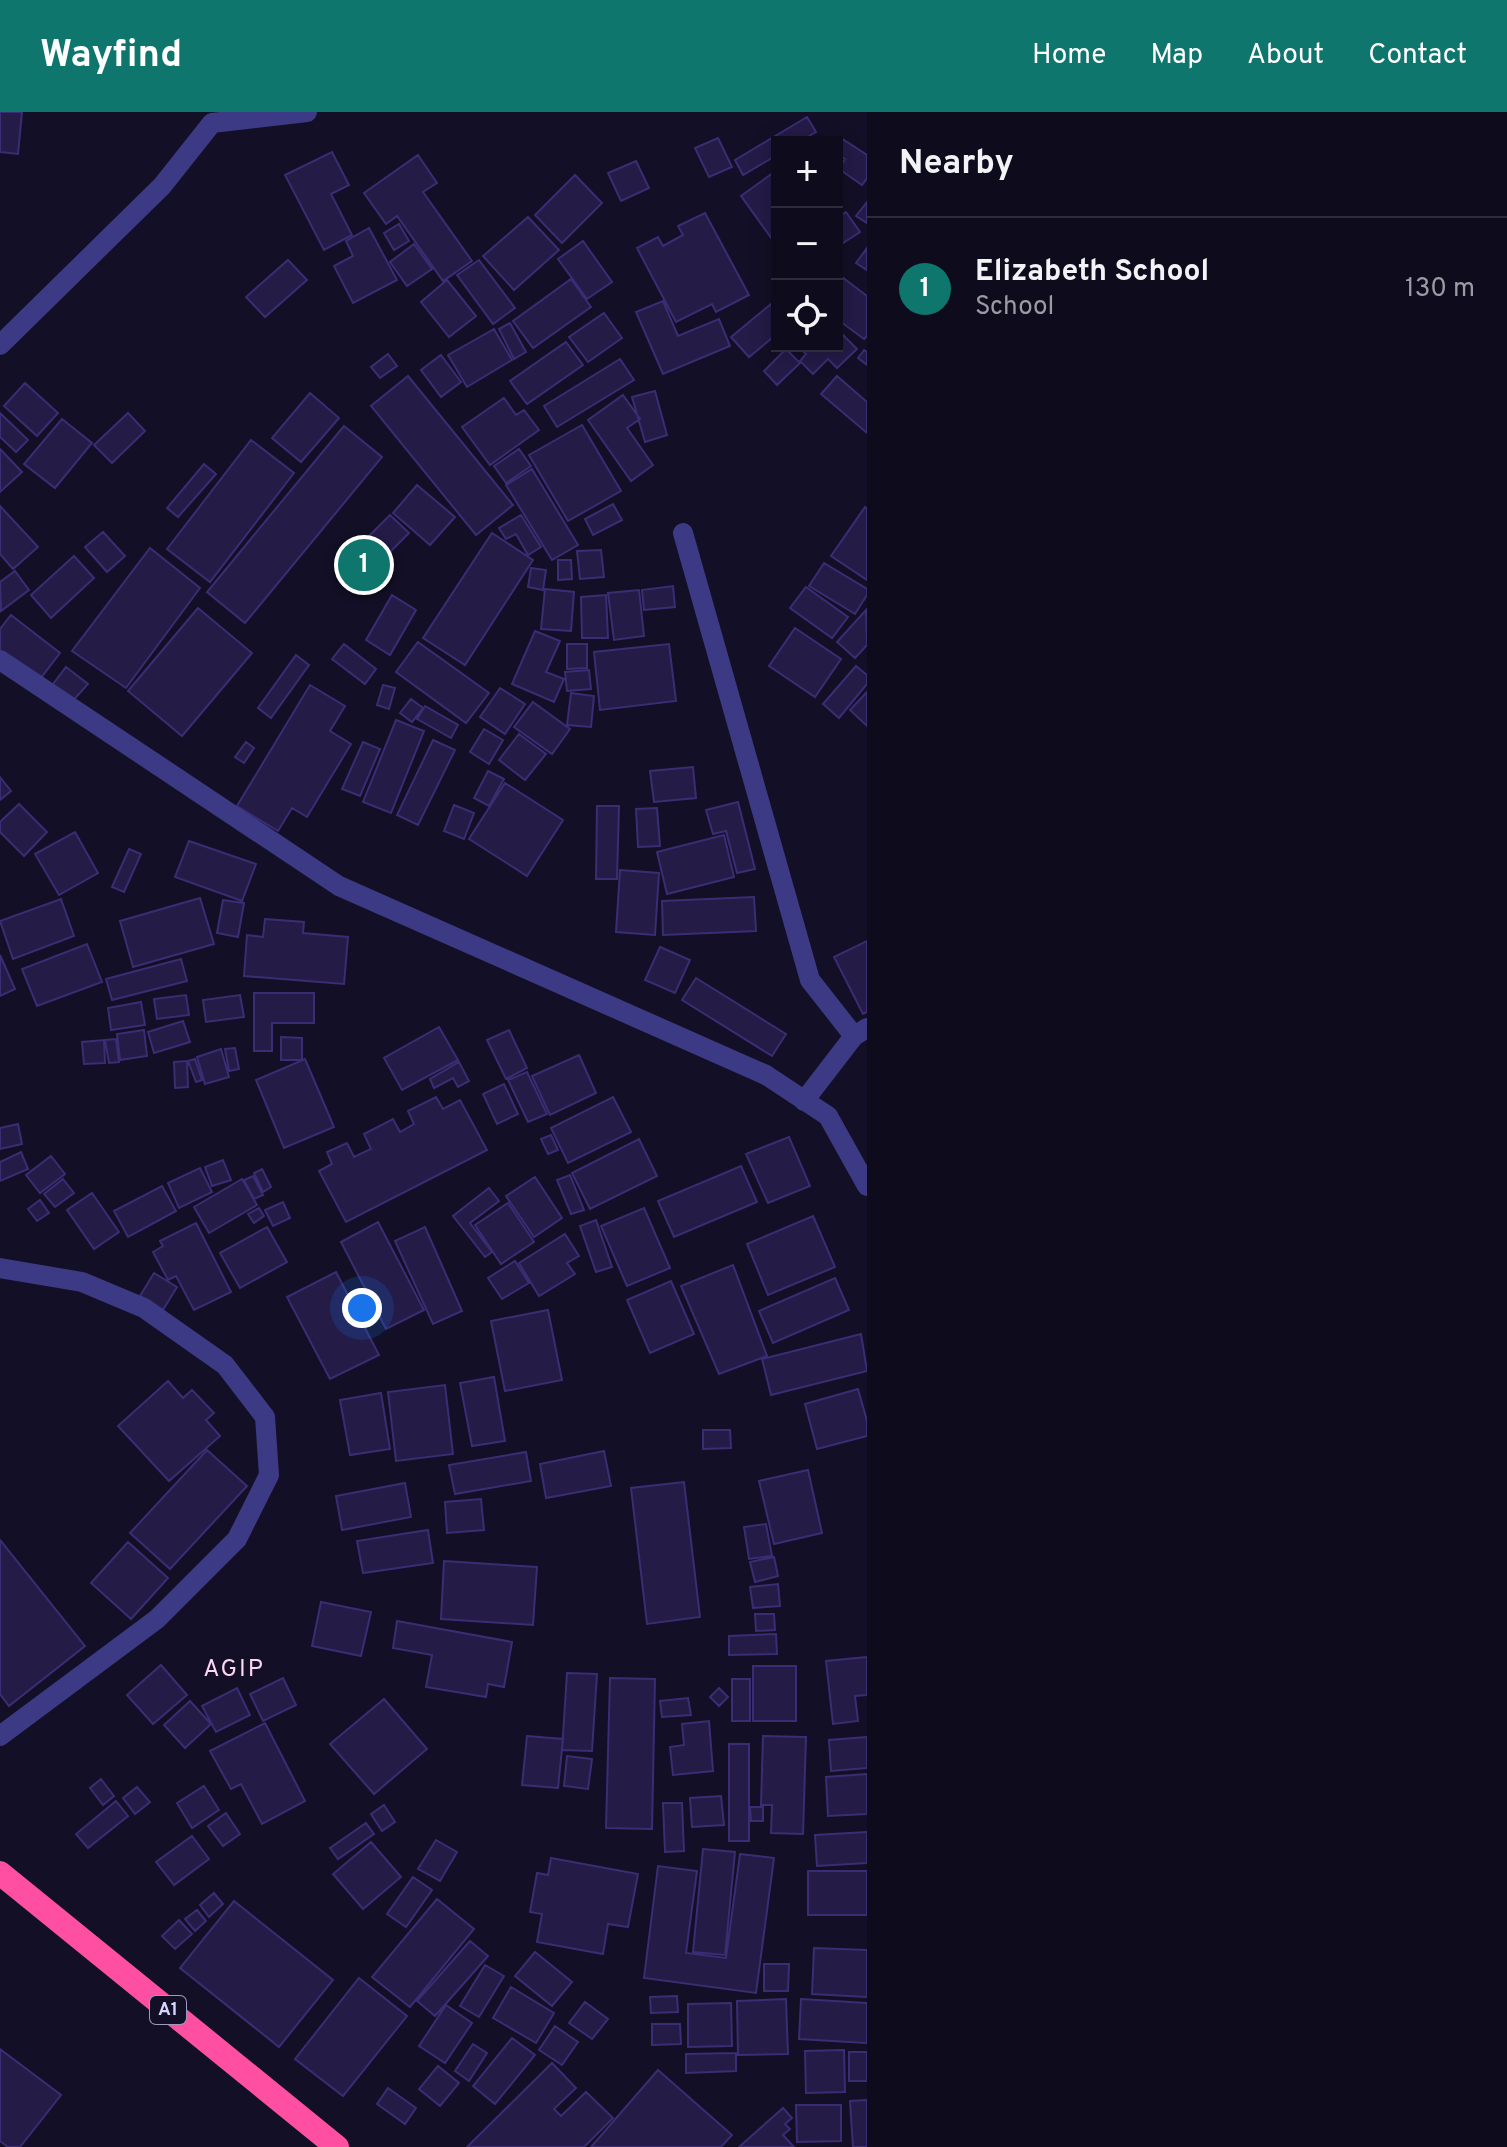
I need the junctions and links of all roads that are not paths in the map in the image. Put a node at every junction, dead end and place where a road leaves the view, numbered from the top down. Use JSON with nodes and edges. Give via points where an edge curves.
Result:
{"nodes":[{"id":1,"x":307,"y":112,"type":"edge"},
{"id":2,"x":216,"y":118,"type":"edge"},
{"id":3,"x":0,"y":345,"type":"edge"},
{"id":4,"x":683,"y":533,"type":"dead end"},
{"id":5,"x":0,"y":660,"type":"edge"},
{"id":6,"x":861,"y":1032,"type":"edge"},
{"id":7,"x":804,"y":1101,"type":"junction"},
{"id":8,"x":867,"y":1186,"type":"edge"},
{"id":9,"x":0,"y":1268,"type":"edge"},
{"id":10,"x":0,"y":1736,"type":"edge"},
{"id":11,"x":0,"y":1873,"type":"edge"},
{"id":12,"x":337,"y":2147,"type":"edge"}],
"edges":[{"from":1,"to":2,"type":"street"},
{"from":2,"to":3,"type":"street","via":[[162,186]]},
{"from":4,"to":6,"type":"street","via":[[810,980]]},
{"from":5,"to":7,"type":"street","via":[[339,886],[766,1075]]},
{"from":6,"to":7,"type":"street"},
{"from":7,"to":8,"type":"street","via":[[828,1116]]},
{"from":9,"to":10,"type":"street","via":[[82,1282],[144,1308],[225,1365],[265,1417],[269,1475],[237,1539],[157,1619]]},
{"from":11,"to":12,"type":"highway","number":"A1"}]}
